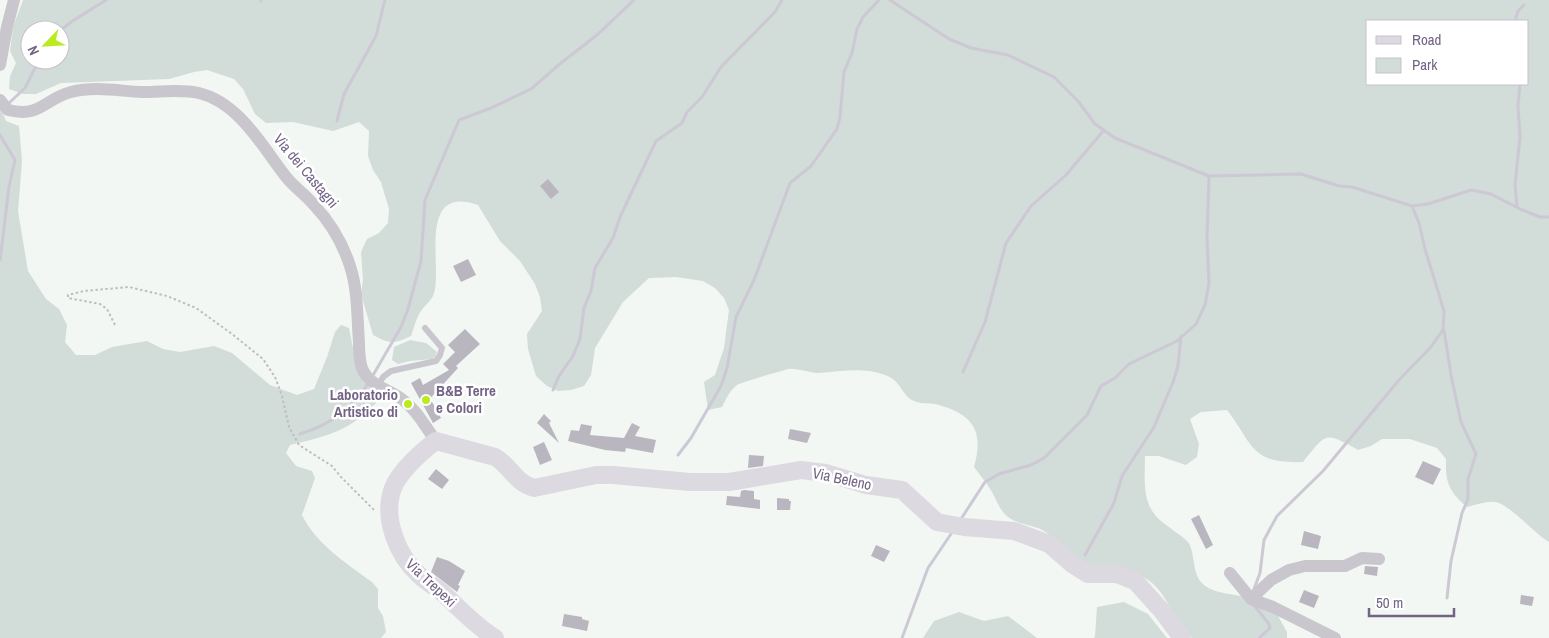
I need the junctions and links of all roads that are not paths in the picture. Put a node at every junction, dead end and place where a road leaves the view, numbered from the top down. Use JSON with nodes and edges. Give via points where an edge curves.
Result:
{"nodes":[{"id":1,"x":14,"y":0,"type":"edge"},
{"id":2,"x":0,"y":65,"type":"edge"},
{"id":3,"x":0,"y":100,"type":"edge"},
{"id":4,"x":425,"y":328,"type":"dead end"},
{"id":5,"x":378,"y":386,"type":"junction"},
{"id":6,"x":436,"y":441,"type":"junction"},
{"id":7,"x":1379,"y":559,"type":"dead end"},
{"id":8,"x":1230,"y":573,"type":"dead end"},
{"id":9,"x":1251,"y":599,"type":"junction"},
{"id":10,"x":494,"y":638,"type":"edge"},
{"id":11,"x":1182,"y":638,"type":"edge"},
{"id":12,"x":1334,"y":638,"type":"edge"}],
"edges":[{"from":1,"to":2,"type":"street"},
{"from":3,"to":5,"type":"street","name":"Via dei Castagni","via":[[8,110],[26,113],[69,92],[90,88],[187,91],[208,96],[225,106],[254,133],[288,180],[314,204],[342,246],[355,288],[363,368]]},
{"from":4,"to":5,"type":"lane","via":[[442,348],[436,361],[391,371]]},
{"from":5,"to":6,"type":"street","name":"Via dei Castagni","via":[[403,399],[418,414]]},
{"from":6,"to":10,"type":"street","name":"Via Trepexi","via":[[398,478],[389,508],[392,527],[403,557],[419,575]]},
{"from":6,"to":11,"type":"street","name":"Via Beleno","via":[[495,456],[519,481],[534,488],[596,475],[728,482],[801,470],[902,490],[937,522],[1014,531],[1049,544],[1088,574],[1117,574],[1135,581]]},
{"from":7,"to":9,"type":"street","via":[[1362,558],[1345,566],[1305,566],[1289,570],[1271,580]]},
{"from":8,"to":9,"type":"street"},
{"from":9,"to":12,"type":"street"}]}
